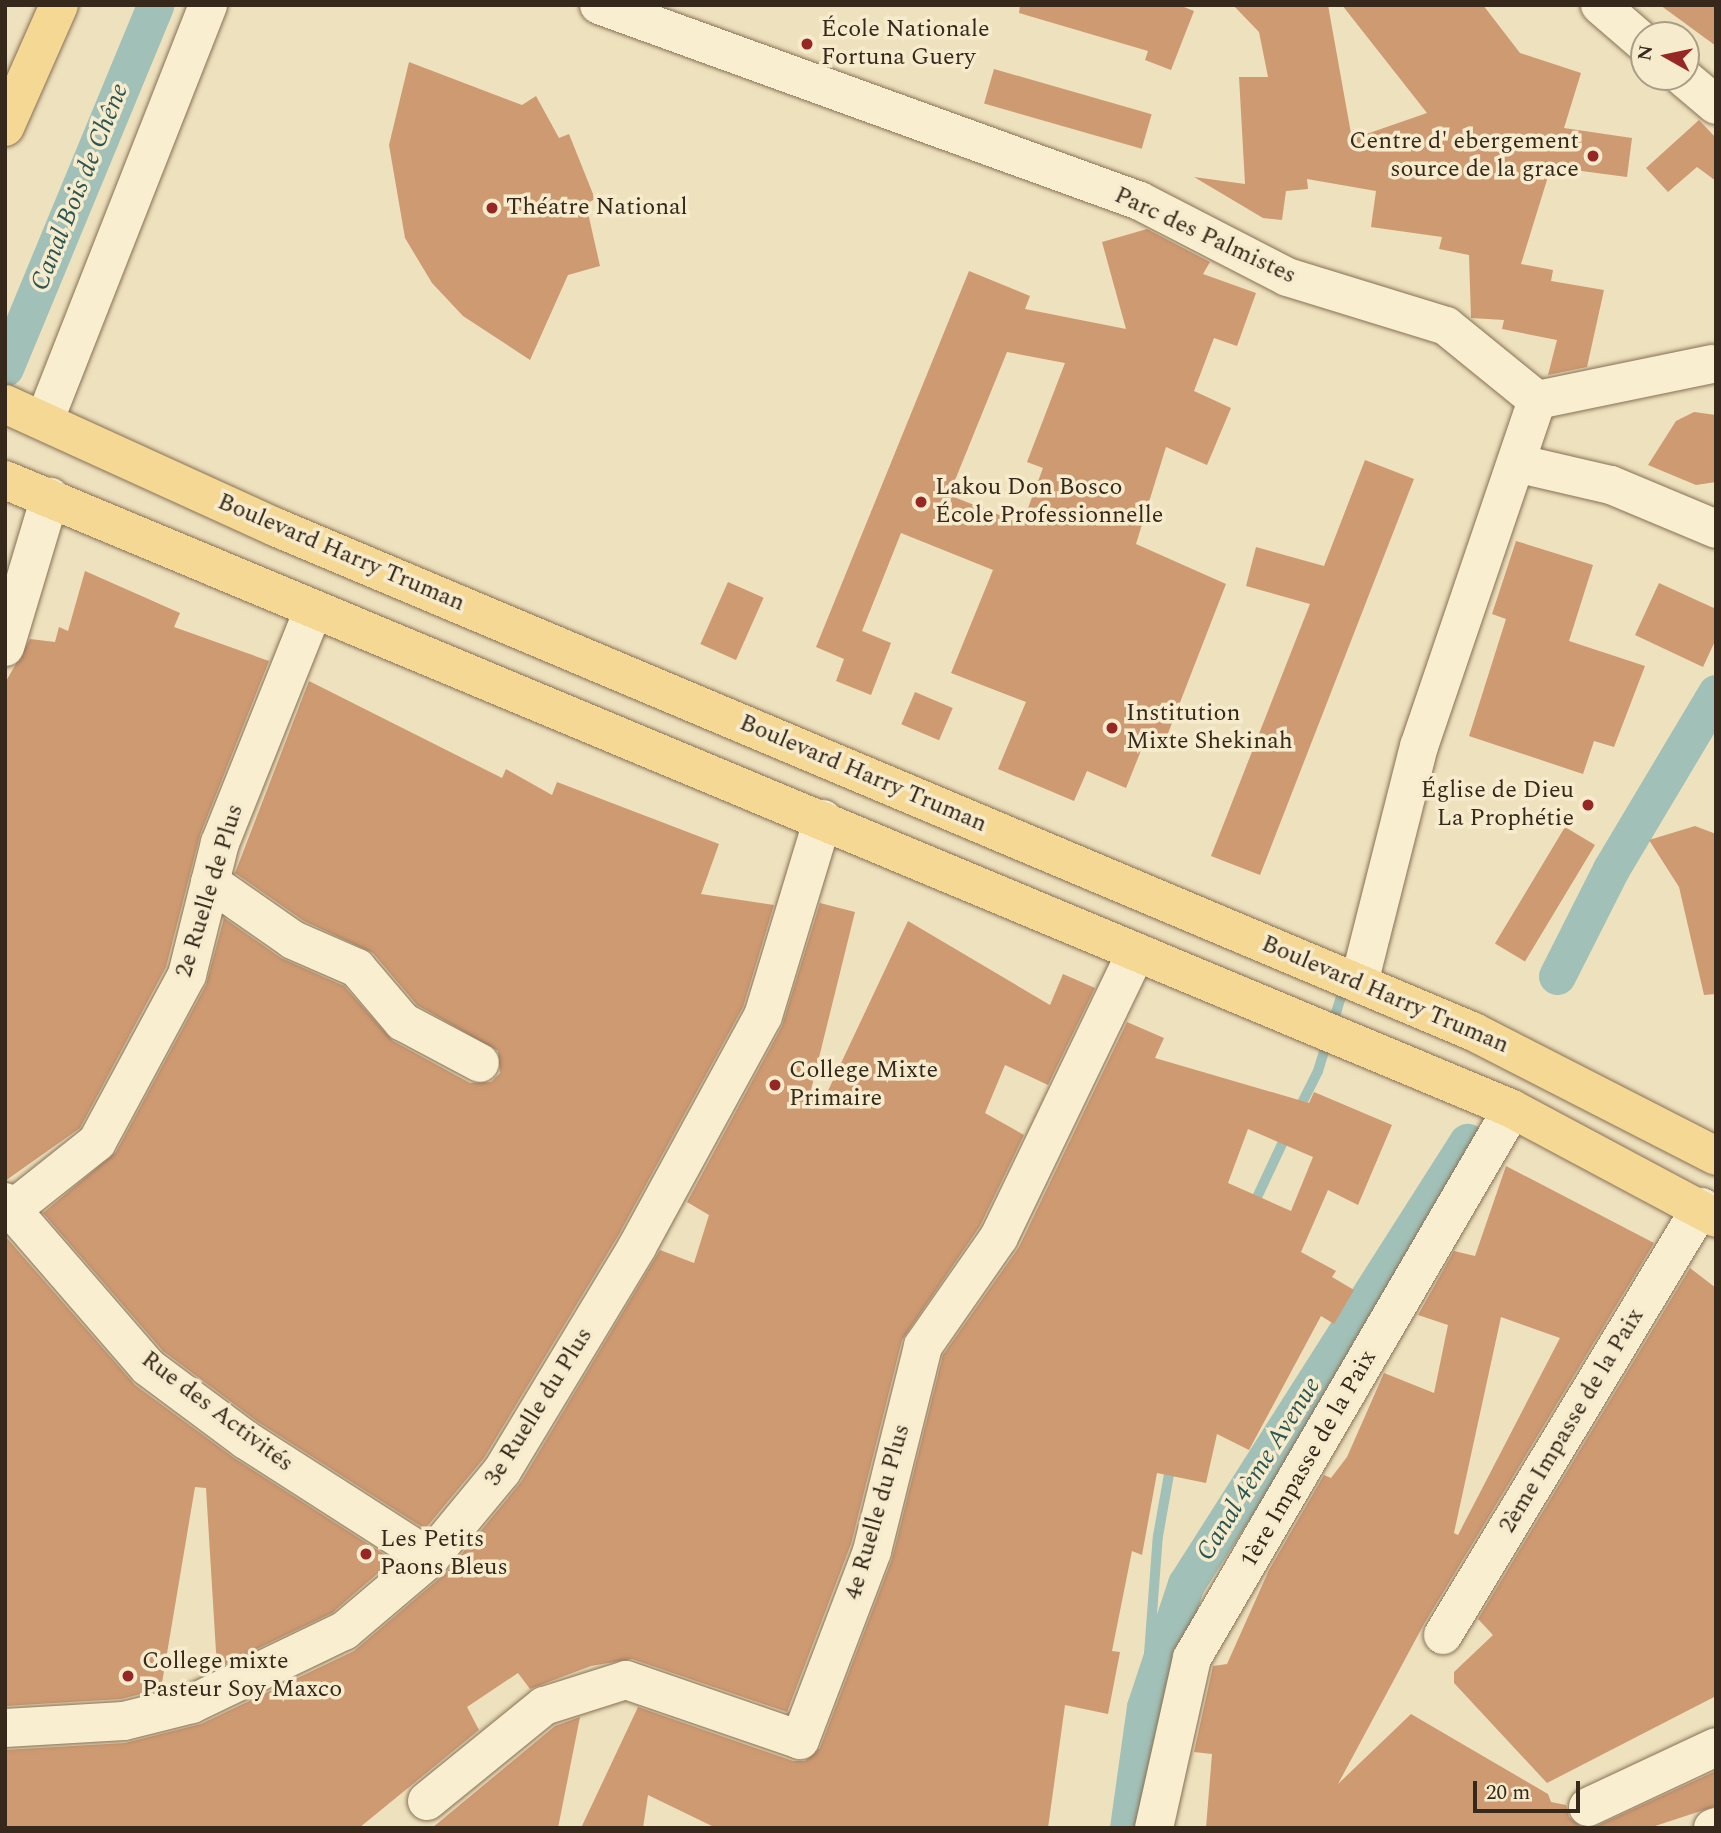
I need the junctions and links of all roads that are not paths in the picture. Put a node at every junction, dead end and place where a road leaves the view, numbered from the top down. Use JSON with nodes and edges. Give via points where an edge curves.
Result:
{"nodes":[{"id":1,"x":60,"y":5,"type":"edge"},
{"id":2,"x":208,"y":5,"type":"edge"},
{"id":3,"x":599,"y":5,"type":"edge"},
{"id":4,"x":1604,"y":7,"type":"edge"},
{"id":5,"x":1630,"y":30,"type":"edge"},
{"id":6,"x":1700,"y":91,"type":"edge"},
{"id":7,"x":1716,"y":105,"type":"edge"},
{"id":8,"x":5,"y":127,"type":"edge"},
{"id":9,"x":1712,"y":364,"type":"dead end"},
{"id":10,"x":1537,"y":400,"type":"junction"},
{"id":11,"x":22,"y":410,"type":"edge"},
{"id":12,"x":1520,"y":464,"type":"junction"},
{"id":13,"x":5,"y":480,"type":"edge"},
{"id":14,"x":50,"y":497,"type":"junction"},
{"id":15,"x":1716,"y":529,"type":"edge"},
{"id":16,"x":313,"y":611,"type":"junction"},
{"id":17,"x":5,"y":647,"type":"edge"},
{"id":18,"x":823,"y":819,"type":"junction"},
{"id":19,"x":210,"y":882,"type":"junction"},
{"id":20,"x":1136,"y":952,"type":"junction"},
{"id":21,"x":1359,"y":983,"type":"junction"},
{"id":22,"x":480,"y":1063,"type":"dead end"},
{"id":23,"x":1512,"y":1109,"type":"junction"},
{"id":24,"x":1716,"y":1156,"type":"edge"},
{"id":25,"x":9,"y":1205,"type":"edge"},
{"id":26,"x":1708,"y":1213,"type":"edge"},
{"id":27,"x":430,"y":1558,"type":"junction"},
{"id":28,"x":1443,"y":1635,"type":"dead end"},
{"id":29,"x":5,"y":1728,"type":"edge"},
{"id":30,"x":1716,"y":1747,"type":"edge"},
{"id":31,"x":426,"y":1801,"type":"dead end"},
{"id":32,"x":1588,"y":1807,"type":"dead end"},
{"id":33,"x":1154,"y":1828,"type":"edge"}],
"edges":[{"from":1,"to":8,"type":"main road"},
{"from":2,"to":11,"type":"street"},
{"from":3,"to":10,"type":"street","name":"Parc des Palmistes","via":[[1139,201],[1287,277],[1446,326]]},
{"from":4,"to":5,"type":"street"},
{"from":6,"to":7,"type":"street"},
{"from":9,"to":10,"type":"street"},
{"from":10,"to":12,"type":"street"},
{"from":11,"to":21,"type":"main road","name":"Boulevard Harry Truman","via":[[275,527]]},
{"from":12,"to":15,"type":"street","via":[[1611,485]]},
{"from":12,"to":21,"type":"street","via":[[1419,746]]},
{"from":13,"to":14,"type":"main road"},
{"from":14,"to":16,"type":"main road"},
{"from":14,"to":17,"type":"street"},
{"from":16,"to":18,"type":"main road"},
{"from":16,"to":19,"type":"street","name":"2e Ruelle de Plus"},
{"from":18,"to":20,"type":"main road"},
{"from":18,"to":27,"type":"street","name":"3e Ruelle du Plus","via":[[763,1016],[638,1247],[502,1471]]},
{"from":19,"to":22,"type":"street","via":[[293,940],[357,968],[403,1023]]},
{"from":19,"to":25,"type":"street","name":"2e Ruelle de Plus","via":[[187,975],[97,1142]]},
{"from":20,"to":23,"type":"main road"},
{"from":20,"to":31,"type":"street","name":"4e Ruelle du Plus","via":[[999,1237],[923,1346],[872,1551],[800,1740],[626,1680],[544,1706]]},
{"from":21,"to":24,"type":"main road","name":"Boulevard Harry Truman","via":[[1609,1096]]},
{"from":23,"to":26,"type":"main road"},
{"from":23,"to":33,"type":"street","name":"1ère Impasse de la Paix","via":[[1192,1658]]},
{"from":25,"to":27,"type":"street","name":"Rue des Activités","via":[[148,1367],[246,1440]]},
{"from":26,"to":28,"type":"street","name":"2ème Impasse de la Paix"},
{"from":27,"to":29,"type":"street","name":"3e Ruelle du Plus","via":[[344,1631],[192,1704],[124,1721]]},
{"from":30,"to":32,"type":"street"}]}
